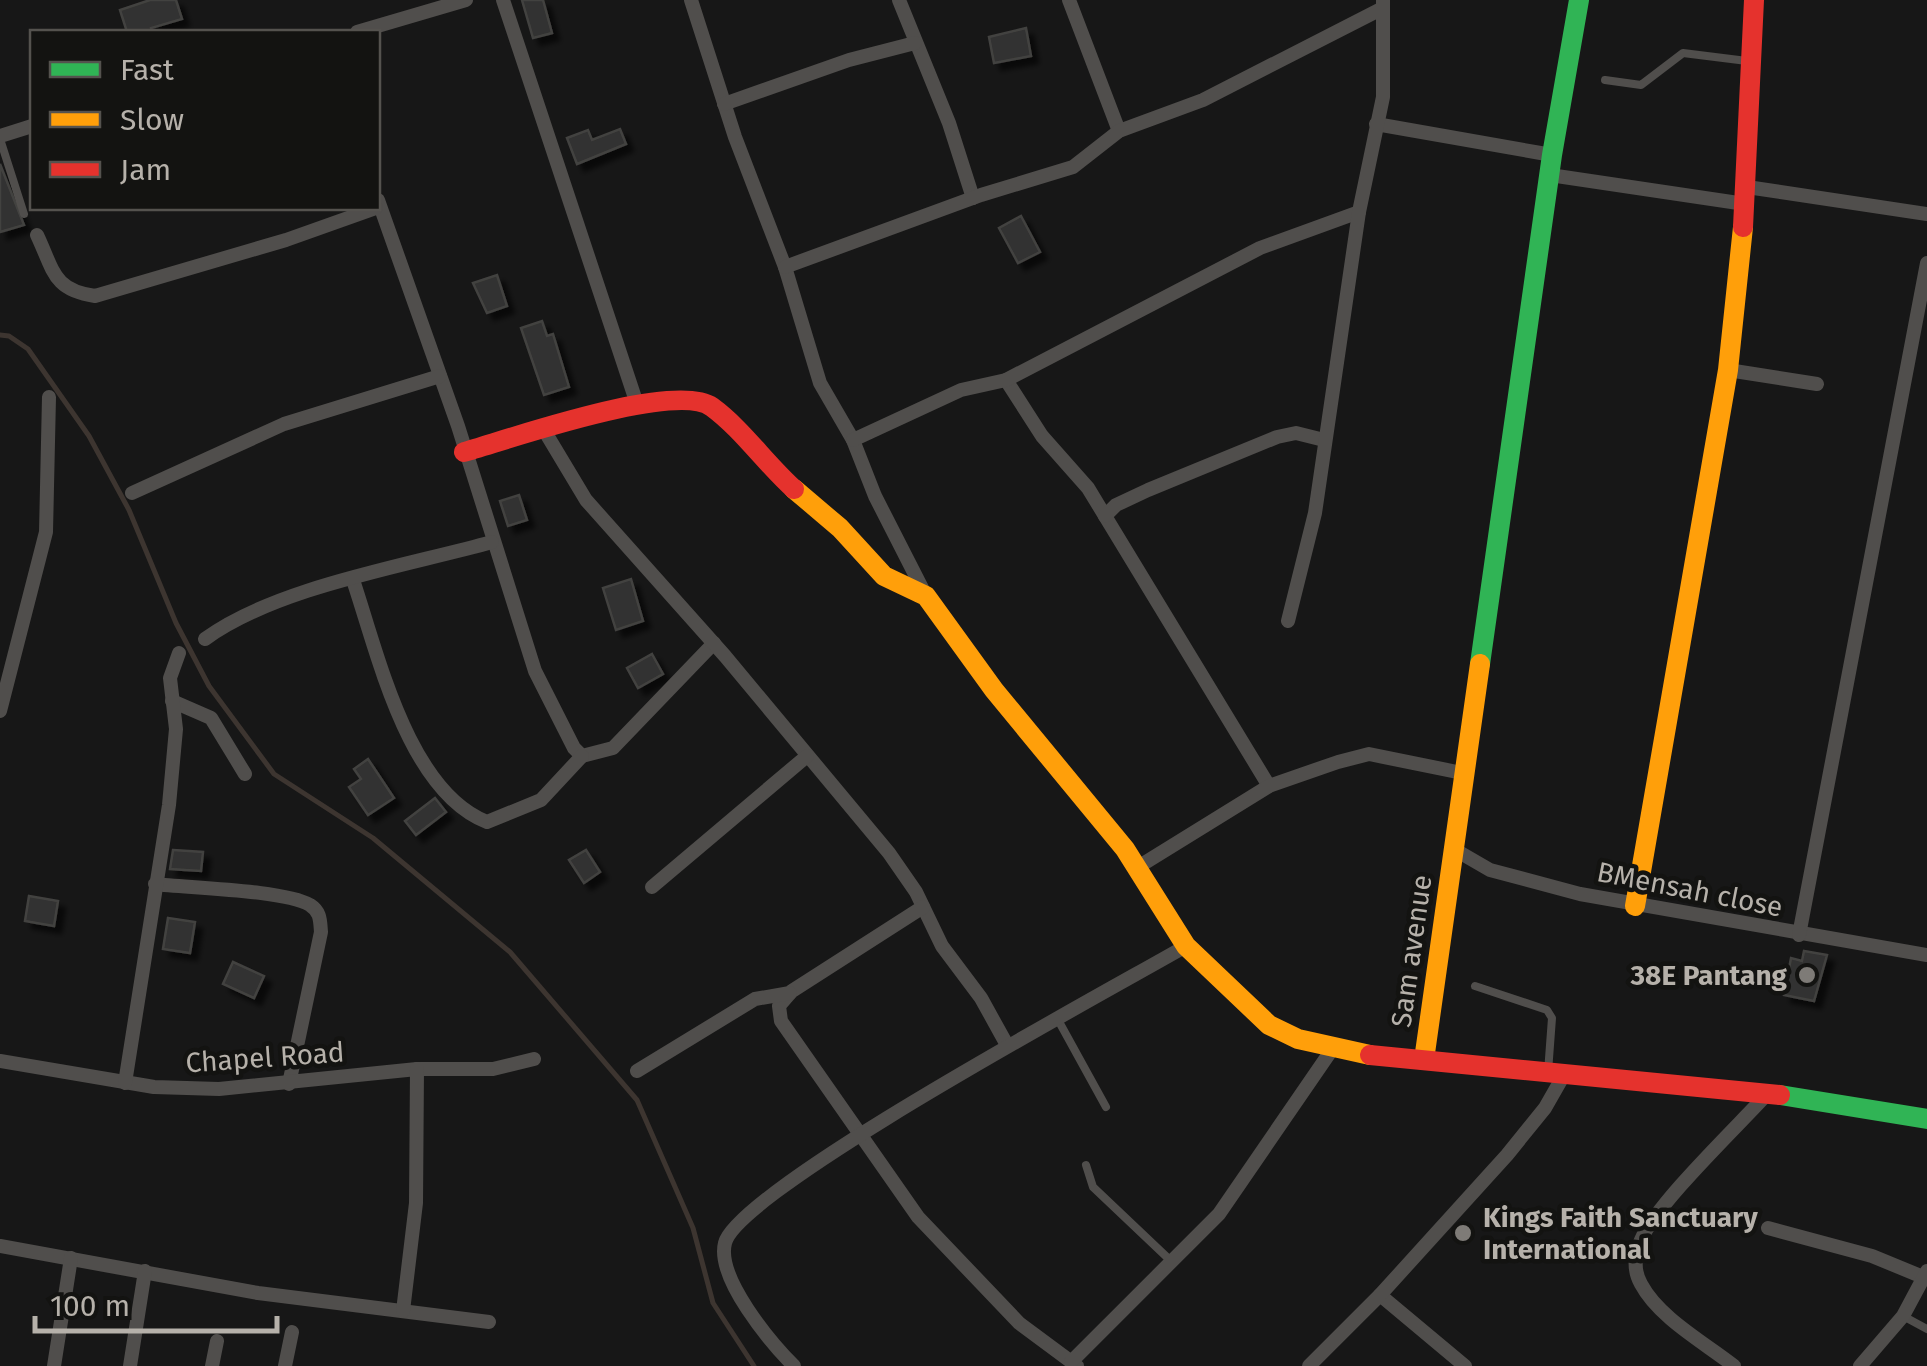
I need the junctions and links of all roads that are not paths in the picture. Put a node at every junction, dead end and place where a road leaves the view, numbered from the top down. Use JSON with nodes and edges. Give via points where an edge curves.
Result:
{"nodes":[{"id":1,"x":466,"y":0,"type":"edge"},
{"id":2,"x":503,"y":0,"type":"edge"},
{"id":3,"x":690,"y":0,"type":"edge"},
{"id":4,"x":899,"y":0,"type":"edge"},
{"id":5,"x":1070,"y":0,"type":"edge"},
{"id":6,"x":1579,"y":0,"type":"edge"},
{"id":7,"x":1754,"y":0,"type":"edge"},
{"id":8,"x":1383,"y":4,"type":"edge"},
{"id":9,"x":364,"y":30,"type":"edge"},
{"id":10,"x":915,"y":43,"type":"junction"},
{"id":11,"x":1752,"y":61,"type":"junction"},
{"id":12,"x":1605,"y":80,"type":"dead end"},
{"id":13,"x":724,"y":104,"type":"junction"},
{"id":14,"x":1376,"y":124,"type":"junction"},
{"id":15,"x":30,"y":127,"type":"edge"},
{"id":16,"x":1119,"y":131,"type":"junction"},
{"id":17,"x":0,"y":138,"type":"edge"},
{"id":18,"x":1551,"y":165,"type":"junction"},
{"id":19,"x":1746,"y":195,"type":"junction"},
{"id":20,"x":973,"y":198,"type":"junction"},
{"id":21,"x":365,"y":210,"type":"edge"},
{"id":22,"x":380,"y":210,"type":"edge"},
{"id":23,"x":1359,"y":212,"type":"junction"},
{"id":24,"x":24,"y":214,"type":"dead end"},
{"id":25,"x":1927,"y":214,"type":"edge"},
{"id":26,"x":37,"y":235,"type":"dead end"},
{"id":27,"x":1927,"y":263,"type":"edge"},
{"id":28,"x":785,"y":267,"type":"junction"},
{"id":29,"x":1728,"y":370,"type":"junction"},
{"id":30,"x":440,"y":376,"type":"junction"},
{"id":31,"x":1006,"y":380,"type":"junction"},
{"id":32,"x":1816,"y":384,"type":"dead end"},
{"id":33,"x":49,"y":396,"type":"dead end"},
{"id":34,"x":638,"y":404,"type":"junction"},
{"id":35,"x":544,"y":430,"type":"junction"},
{"id":36,"x":853,"y":440,"type":"junction"},
{"id":37,"x":1324,"y":440,"type":"junction"},
{"id":38,"x":464,"y":452,"type":"junction"},
{"id":39,"x":132,"y":493,"type":"dead end"},
{"id":40,"x":1105,"y":516,"type":"junction"},
{"id":41,"x":492,"y":542,"type":"junction"},
{"id":42,"x":353,"y":580,"type":"junction"},
{"id":43,"x":926,"y":596,"type":"junction"},
{"id":44,"x":1288,"y":621,"type":"dead end"},
{"id":45,"x":206,"y":639,"type":"dead end"},
{"id":46,"x":714,"y":643,"type":"junction"},
{"id":47,"x":179,"y":654,"type":"dead end"},
{"id":48,"x":172,"y":701,"type":"junction"},
{"id":49,"x":0,"y":711,"type":"edge"},
{"id":50,"x":582,"y":756,"type":"junction"},
{"id":51,"x":807,"y":756,"type":"junction"},
{"id":52,"x":1462,"y":772,"type":"junction"},
{"id":53,"x":245,"y":774,"type":"dead end"},
{"id":54,"x":1269,"y":786,"type":"junction"},
{"id":55,"x":1452,"y":848,"type":"junction"},
{"id":56,"x":1138,"y":867,"type":"junction"},
{"id":57,"x":155,"y":884,"type":"junction"},
{"id":58,"x":652,"y":887,"type":"dead end"},
{"id":59,"x":1635,"y":906,"type":"junction"},
{"id":60,"x":923,"y":907,"type":"junction"},
{"id":61,"x":1799,"y":935,"type":"junction"},
{"id":62,"x":1186,"y":946,"type":"junction"},
{"id":63,"x":1927,"y":954,"type":"edge"},
{"id":64,"x":1475,"y":986,"type":"dead end"},
{"id":65,"x":790,"y":993,"type":"junction"},
{"id":66,"x":1057,"y":1018,"type":"junction"},
{"id":67,"x":1007,"y":1045,"type":"junction"},
{"id":68,"x":1333,"y":1048,"type":"junction"},
{"id":69,"x":534,"y":1058,"type":"dead end"},
{"id":70,"x":1424,"y":1060,"type":"junction"},
{"id":71,"x":0,"y":1061,"type":"edge"},
{"id":72,"x":417,"y":1069,"type":"junction"},
{"id":73,"x":637,"y":1071,"type":"dead end"},
{"id":74,"x":1557,"y":1072,"type":"junction"},
{"id":75,"x":125,"y":1082,"type":"junction"},
{"id":76,"x":289,"y":1084,"type":"junction"},
{"id":77,"x":1768,"y":1093,"type":"junction"},
{"id":78,"x":1106,"y":1107,"type":"dead end"},
{"id":79,"x":1927,"y":1119,"type":"edge"},
{"id":80,"x":862,"y":1136,"type":"junction"},
{"id":81,"x":1086,"y":1165,"type":"dead end"},
{"id":82,"x":1768,"y":1228,"type":"dead end"},
{"id":83,"x":0,"y":1247,"type":"edge"},
{"id":84,"x":71,"y":1258,"type":"junction"},
{"id":85,"x":1172,"y":1263,"type":"junction"},
{"id":86,"x":145,"y":1271,"type":"junction"},
{"id":87,"x":1925,"y":1274,"type":"edge"},
{"id":88,"x":1380,"y":1296,"type":"junction"},
{"id":89,"x":403,"y":1311,"type":"junction"},
{"id":90,"x":1903,"y":1316,"type":"junction"},
{"id":91,"x":489,"y":1322,"type":"dead end"},
{"id":92,"x":1927,"y":1330,"type":"edge"},
{"id":93,"x":292,"y":1332,"type":"dead end"},
{"id":94,"x":217,"y":1342,"type":"dead end"},
{"id":95,"x":1074,"y":1364,"type":"edge"},
{"id":96,"x":54,"y":1366,"type":"edge"},
{"id":97,"x":130,"y":1366,"type":"edge"},
{"id":98,"x":212,"y":1366,"type":"edge"},
{"id":99,"x":285,"y":1366,"type":"edge"},
{"id":100,"x":794,"y":1366,"type":"edge"},
{"id":101,"x":1309,"y":1366,"type":"edge"},
{"id":102,"x":1464,"y":1366,"type":"edge"},
{"id":103,"x":1734,"y":1366,"type":"edge"},
{"id":104,"x":1860,"y":1366,"type":"edge"}],
"edges":[{"from":1,"to":9,"type":"street"},
{"from":2,"to":34,"type":"street"},
{"from":3,"to":13,"type":"street"},
{"from":4,"to":10,"type":"street"},
{"from":5,"to":16,"type":"street"},
{"from":6,"to":18,"type":"street","name":"Sam avenue"},
{"from":7,"to":11,"type":"street"},
{"from":8,"to":14,"type":"street","via":[[1385,66]]},
{"from":8,"to":16,"type":"street","via":[[1202,100]]},
{"from":10,"to":13,"type":"street"},
{"from":10,"to":20,"type":"street"},
{"from":11,"to":12,"type":"lane","via":[[1684,54],[1641,86]]},
{"from":11,"to":19,"type":"street"},
{"from":13,"to":28,"type":"street"},
{"from":14,"to":18,"type":"street"},
{"from":14,"to":23,"type":"street"},
{"from":15,"to":17,"type":"street"},
{"from":16,"to":20,"type":"street","via":[[1073,166]]},
{"from":17,"to":24,"type":"lane"},
{"from":18,"to":19,"type":"street"},
{"from":18,"to":52,"type":"street","name":"Sam avenue"},
{"from":19,"to":25,"type":"street"},
{"from":19,"to":29,"type":"street"},
{"from":20,"to":28,"type":"street"},
{"from":21,"to":26,"type":"street","via":[[95,296],[60,286]]},
{"from":22,"to":30,"type":"street"},
{"from":23,"to":31,"type":"street","via":[[1260,248]]},
{"from":23,"to":37,"type":"street"},
{"from":27,"to":61,"type":"street"},
{"from":28,"to":36,"type":"street","via":[[820,383]]},
{"from":29,"to":32,"type":"street"},
{"from":29,"to":59,"type":"street"},
{"from":30,"to":38,"type":"street"},
{"from":30,"to":39,"type":"street","via":[[284,424]]},
{"from":31,"to":36,"type":"street","via":[[961,390]]},
{"from":31,"to":40,"type":"street"},
{"from":33,"to":49,"type":"street","via":[[46,532]]},
{"from":34,"to":35,"type":"street"},
{"from":34,"to":43,"type":"street","via":[[710,405],[884,576]]},
{"from":35,"to":38,"type":"street"},
{"from":35,"to":46,"type":"street","via":[[586,500]]},
{"from":36,"to":43,"type":"street"},
{"from":37,"to":40,"type":"street","via":[[1296,432],[1277,437],[1148,490]]},
{"from":37,"to":44,"type":"street","via":[[1315,513]]},
{"from":38,"to":41,"type":"street"},
{"from":40,"to":54,"type":"street"},
{"from":41,"to":42,"type":"street"},
{"from":41,"to":50,"type":"street","via":[[550,707]]},
{"from":42,"to":45,"type":"street","via":[[233,618]]},
{"from":42,"to":50,"type":"street","via":[[415,747],[465,814],[487,822],[542,800]]},
{"from":43,"to":56,"type":"street"},
{"from":46,"to":50,"type":"street","via":[[613,748]]},
{"from":46,"to":51,"type":"street"},
{"from":47,"to":48,"type":"street","via":[[170,678]]},
{"from":48,"to":53,"type":"street","via":[[211,718]]},
{"from":48,"to":57,"type":"street","via":[[174,748]]},
{"from":51,"to":58,"type":"street"},
{"from":51,"to":60,"type":"street","via":[[889,853]]},
{"from":52,"to":54,"type":"street","via":[[1369,754]]},
{"from":52,"to":55,"type":"street","name":"Sam avenue"},
{"from":54,"to":56,"type":"street"},
{"from":55,"to":59,"type":"street","name":"BMensah close","via":[[1520,880]]},
{"from":55,"to":70,"type":"street","name":"Sam avenue"},
{"from":56,"to":62,"type":"street"},
{"from":57,"to":75,"type":"street"},
{"from":57,"to":76,"type":"street","via":[[287,898],[320,916]]},
{"from":59,"to":61,"type":"street","name":"BMensah close"},
{"from":60,"to":65,"type":"street"},
{"from":60,"to":67,"type":"street"},
{"from":61,"to":63,"type":"street","name":"BMensah close"},
{"from":62,"to":66,"type":"street"},
{"from":62,"to":68,"type":"street","via":[[1268,1025]]},
{"from":64,"to":74,"type":"lane","via":[[1547,1010]]},
{"from":65,"to":73,"type":"street","via":[[755,999]]},
{"from":65,"to":80,"type":"street","via":[[779,1006],[780,1022]]},
{"from":66,"to":67,"type":"street"},
{"from":66,"to":78,"type":"lane"},
{"from":67,"to":80,"type":"street"},
{"from":68,"to":70,"type":"street"},
{"from":68,"to":85,"type":"street","via":[[1219,1214]]},
{"from":69,"to":72,"type":"street","name":"Chapel Road","via":[[493,1069]]},
{"from":70,"to":74,"type":"street"},
{"from":71,"to":75,"type":"street","name":"Chapel Road"},
{"from":72,"to":76,"type":"street","name":"Chapel Road"},
{"from":72,"to":89,"type":"street","via":[[416,1203]]},
{"from":74,"to":77,"type":"street"},
{"from":74,"to":88,"type":"street","via":[[1545,1108]]},
{"from":75,"to":76,"type":"street","name":"Chapel Road","via":[[219,1089]]},
{"from":77,"to":79,"type":"street"},
{"from":77,"to":103,"type":"street","via":[[1662,1210],[1634,1260],[1640,1283],[1657,1305]]},
{"from":80,"to":95,"type":"street","via":[[950,1255],[1042,1344]]},
{"from":80,"to":100,"type":"street","via":[[777,1191],[726,1237],[724,1255],[747,1309]]},
{"from":81,"to":85,"type":"lane","via":[[1093,1187]]},
{"from":82,"to":87,"type":"street"},
{"from":83,"to":84,"type":"street"},
{"from":84,"to":86,"type":"street"},
{"from":84,"to":96,"type":"street"},
{"from":85,"to":95,"type":"street"},
{"from":86,"to":89,"type":"street"},
{"from":86,"to":97,"type":"street"},
{"from":87,"to":90,"type":"street"},
{"from":88,"to":101,"type":"street"},
{"from":88,"to":102,"type":"street"},
{"from":89,"to":91,"type":"street"},
{"from":90,"to":92,"type":"lane"},
{"from":90,"to":104,"type":"street"},
{"from":93,"to":99,"type":"street"},
{"from":94,"to":98,"type":"street"}]}
